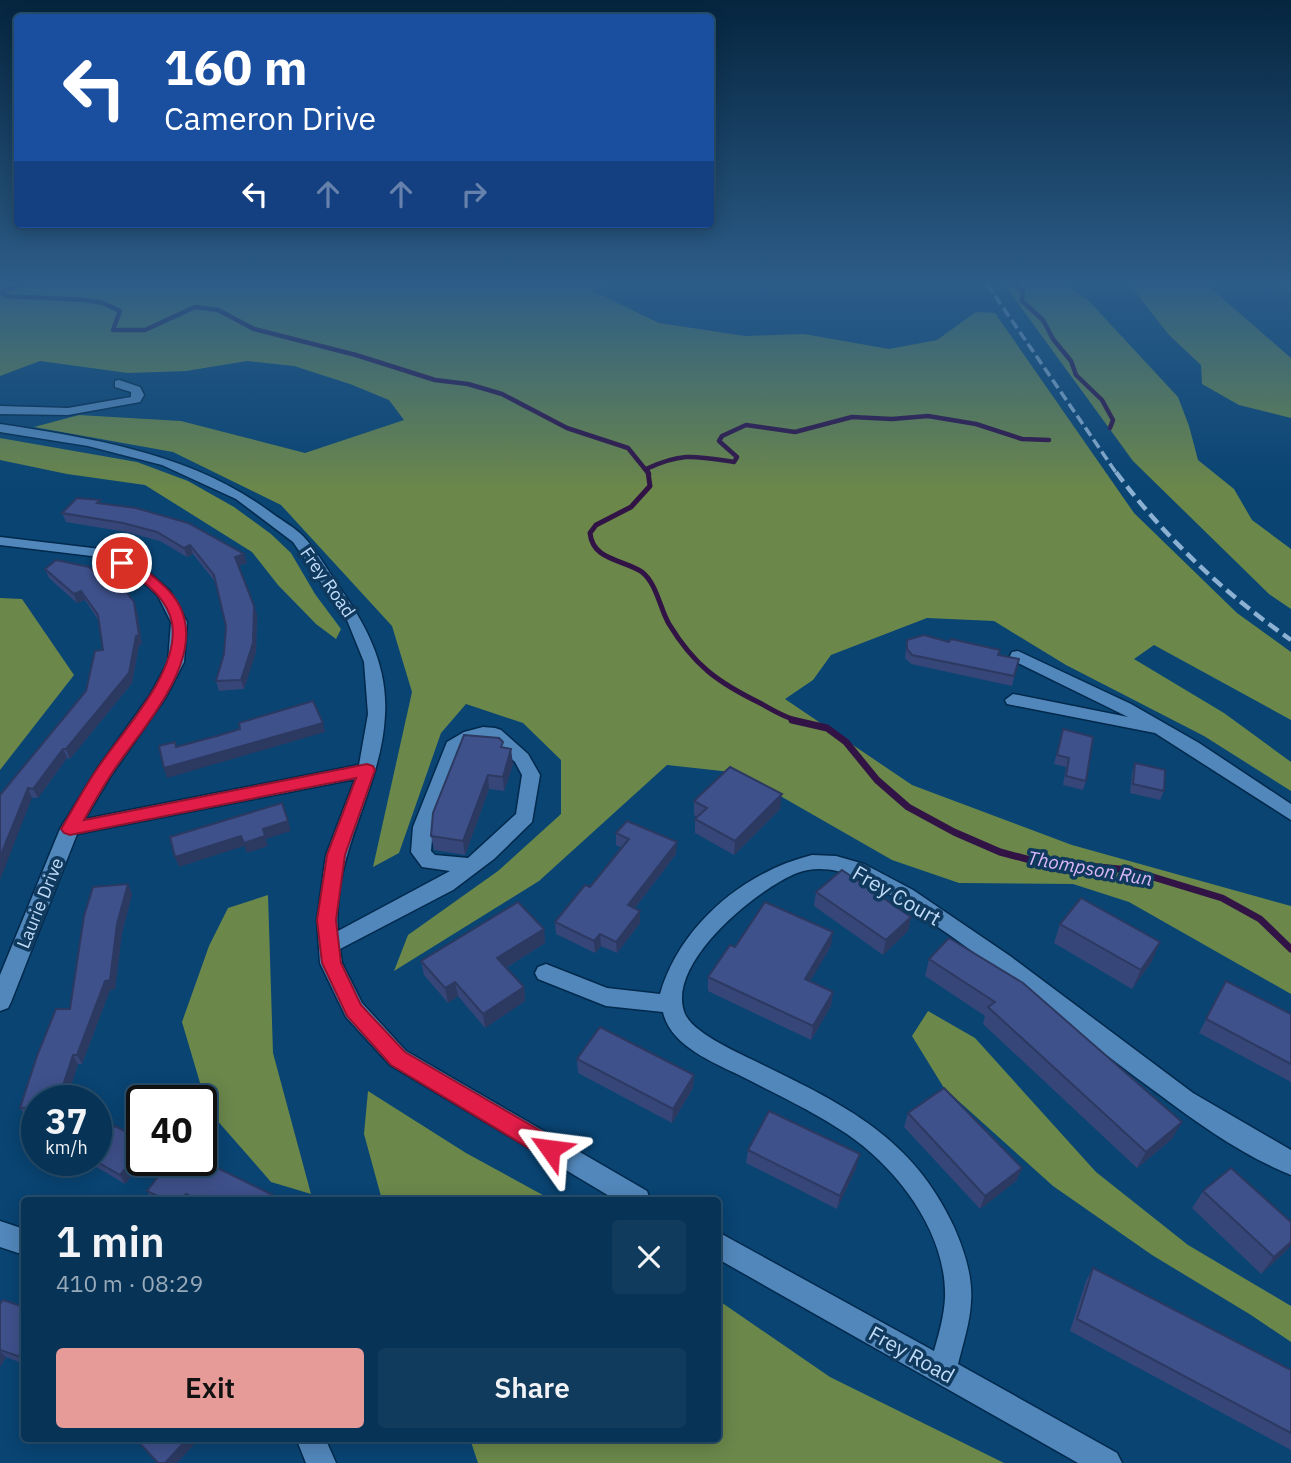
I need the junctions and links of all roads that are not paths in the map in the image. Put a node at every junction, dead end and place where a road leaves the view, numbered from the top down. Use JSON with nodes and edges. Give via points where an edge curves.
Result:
{"nodes":[{"id":1,"x":119,"y":384,"type":"dead end"},
{"id":2,"x":0,"y":411,"type":"edge"},
{"id":3,"x":0,"y":428,"type":"edge"},
{"id":4,"x":0,"y":541,"type":"edge"},
{"id":5,"x":1018,"y":656,"type":"edge"},
{"id":6,"x":1013,"y":700,"type":"dead end"},
{"id":7,"x":1169,"y":732,"type":"junction"},
{"id":8,"x":367,"y":770,"type":"junction"},
{"id":9,"x":1291,"y":813,"type":"edge"},
{"id":10,"x":70,"y":829,"type":"junction"},
{"id":11,"x":471,"y":866,"type":"junction"},
{"id":12,"x":329,"y":946,"type":"junction"},
{"id":13,"x":546,"y":973,"type":"dead end"},
{"id":14,"x":0,"y":1002,"type":"edge"},
{"id":15,"x":670,"y":1004,"type":"junction"},
{"id":16,"x":1291,"y":1163,"type":"edge"},
{"id":17,"x":633,"y":1197,"type":"edge"},
{"id":18,"x":0,"y":1234,"type":"edge"},
{"id":19,"x":21,"y":1241,"type":"edge"},
{"id":20,"x":721,"y":1247,"type":"edge"},
{"id":21,"x":942,"y":1370,"type":"junction"},
{"id":22,"x":312,"y":1442,"type":"edge"},
{"id":23,"x":321,"y":1463,"type":"edge"},
{"id":24,"x":1107,"y":1463,"type":"edge"}],
"edges":[{"from":1,"to":2,"type":"street","via":[[136,390],[136,399],[53,413]]},
{"from":3,"to":8,"type":"street","name":"Frey Road","via":[[88,442],[167,462],[241,496],[298,539],[355,620],[372,662],[377,714]]},
{"from":4,"to":10,"type":"street","name":"Laurie Drive","via":[[104,553],[141,573],[164,594],[179,622],[176,662]]},
{"from":5,"to":7,"type":"street","via":[[1104,695]]},
{"from":6,"to":7,"type":"street"},
{"from":7,"to":9,"type":"street"},
{"from":8,"to":10,"type":"street"},
{"from":8,"to":12,"type":"street","name":"Frey Road","via":[[336,855],[327,920]]},
{"from":10,"to":14,"type":"street","name":"Laurie Drive"},
{"from":11,"to":11,"type":"street","via":[[525,817],[531,775],[522,758],[495,734],[470,736],[453,746],[423,827],[421,852],[429,862]]},
{"from":11,"to":12,"type":"street","via":[[446,885]]},
{"from":12,"to":17,"type":"street","name":"Frey Road","via":[[331,963],[354,1010],[398,1058]]},
{"from":13,"to":15,"type":"street","via":[[606,997]]},
{"from":15,"to":16,"type":"street","name":"Frey Court","via":[[673,983],[685,958],[731,903],[757,884],[805,863],[843,865],[901,892],[992,952],[1186,1101]]},
{"from":15,"to":21,"type":"street","via":[[676,1020],[710,1048],[860,1129],[890,1154],[915,1184],[937,1217],[952,1254],[958,1290]]},
{"from":18,"to":19,"type":"street"},
{"from":20,"to":21,"type":"street","name":"Frey Road"},
{"from":21,"to":24,"type":"street","name":"Frey Road"},
{"from":22,"to":23,"type":"street"}]}
